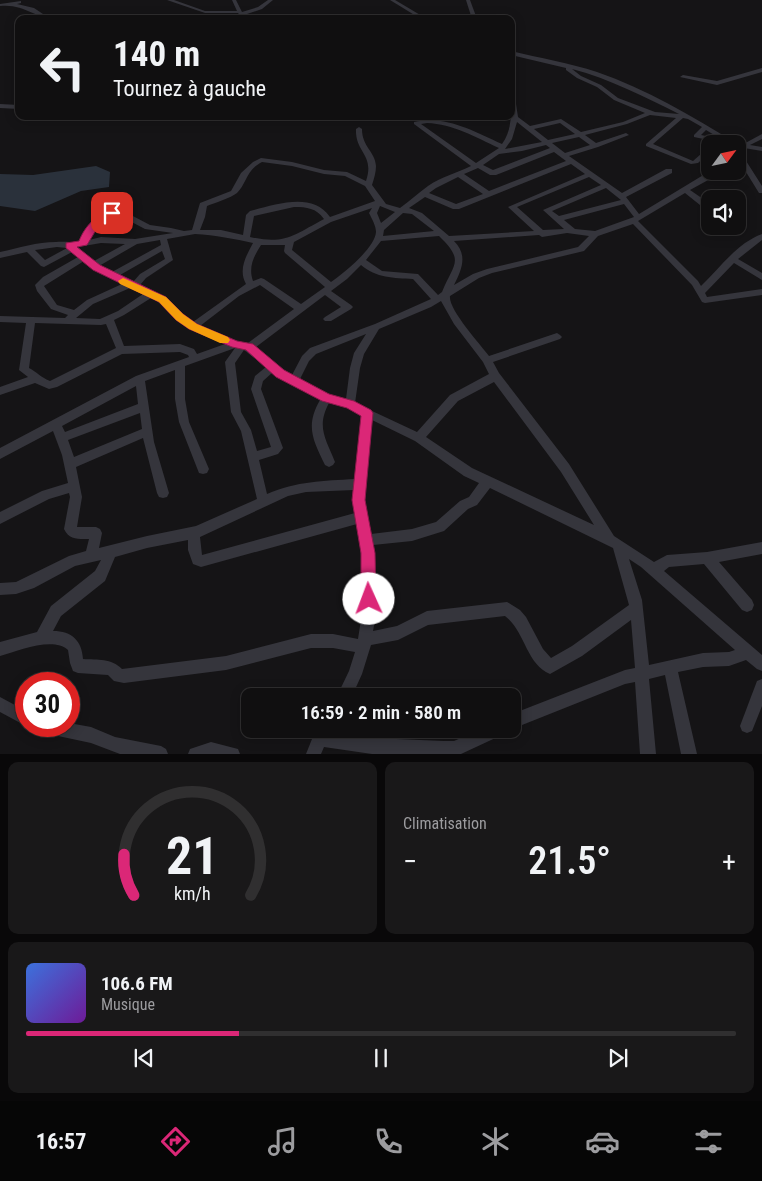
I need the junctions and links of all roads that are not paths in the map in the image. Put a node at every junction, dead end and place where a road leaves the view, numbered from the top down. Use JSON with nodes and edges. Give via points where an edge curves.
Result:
{"nodes":[{"id":1,"x":22,"y":0,"type":"edge"},
{"id":2,"x":169,"y":0,"type":"edge"},
{"id":3,"x":234,"y":0,"type":"edge"},
{"id":4,"x":272,"y":0,"type":"edge"},
{"id":5,"x":392,"y":0,"type":"edge"},
{"id":6,"x":468,"y":0,"type":"edge"},
{"id":7,"x":13,"y":4,"type":"junction"},
{"id":8,"x":0,"y":5,"type":"edge"},
{"id":9,"x":41,"y":15,"type":"edge"},
{"id":10,"x":240,"y":15,"type":"edge"},
{"id":11,"x":419,"y":15,"type":"edge"},
{"id":12,"x":474,"y":15,"type":"edge"},
{"id":13,"x":515,"y":54,"type":"edge"},
{"id":14,"x":565,"y":66,"type":"junction"},
{"id":15,"x":762,"y":70,"type":"edge"},
{"id":16,"x":683,"y":77,"type":"dead end"},
{"id":17,"x":0,"y":106,"type":"edge"},
{"id":18,"x":15,"y":107,"type":"edge"},
{"id":19,"x":648,"y":113,"type":"junction"},
{"id":20,"x":515,"y":115,"type":"edge"},
{"id":21,"x":681,"y":117,"type":"junction"},
{"id":22,"x":690,"y":117,"type":"junction"},
{"id":23,"x":516,"y":118,"type":"junction"},
{"id":24,"x":611,"y":125,"type":"junction"},
{"id":25,"x":706,"y":126,"type":"junction"},
{"id":26,"x":529,"y":128,"type":"junction"},
{"id":27,"x":358,"y":129,"type":"dead end"},
{"id":28,"x":578,"y":134,"type":"junction"},
{"id":29,"x":714,"y":135,"type":"edge"},
{"id":30,"x":762,"y":136,"type":"edge"},
{"id":31,"x":701,"y":137,"type":"edge"},
{"id":32,"x":547,"y":143,"type":"junction"},
{"id":33,"x":746,"y":144,"type":"edge"},
{"id":34,"x":596,"y":146,"type":"junction"},
{"id":35,"x":746,"y":148,"type":"edge"},
{"id":36,"x":555,"y":149,"type":"junction"},
{"id":37,"x":762,"y":149,"type":"edge"},
{"id":38,"x":500,"y":150,"type":"junction"},
{"id":39,"x":564,"y":156,"type":"junction"},
{"id":40,"x":701,"y":157,"type":"edge"},
{"id":41,"x":572,"y":161,"type":"junction"},
{"id":42,"x":477,"y":165,"type":"junction"},
{"id":43,"x":746,"y":168,"type":"edge"},
{"id":44,"x":669,"y":171,"type":"dead end"},
{"id":45,"x":458,"y":173,"type":"junction"},
{"id":46,"x":590,"y":174,"type":"junction"},
{"id":47,"x":701,"y":180,"type":"edge"},
{"id":48,"x":368,"y":185,"type":"junction"},
{"id":49,"x":607,"y":185,"type":"junction"},
{"id":50,"x":686,"y":190,"type":"junction"},
{"id":51,"x":762,"y":190,"type":"edge"},
{"id":52,"x":486,"y":193,"type":"junction"},
{"id":53,"x":423,"y":194,"type":"junction"},
{"id":54,"x":624,"y":199,"type":"junction"},
{"id":55,"x":701,"y":202,"type":"edge"},
{"id":56,"x":378,"y":203,"type":"junction"},
{"id":57,"x":400,"y":210,"type":"junction"},
{"id":58,"x":559,"y":219,"type":"junction"},
{"id":59,"x":636,"y":219,"type":"junction"},
{"id":60,"x":328,"y":220,"type":"junction"},
{"id":61,"x":380,"y":229,"type":"junction"},
{"id":62,"x":195,"y":232,"type":"junction"},
{"id":63,"x":574,"y":232,"type":"junction"},
{"id":64,"x":182,"y":233,"type":"junction"},
{"id":65,"x":542,"y":234,"type":"junction"},
{"id":66,"x":595,"y":234,"type":"junction"},
{"id":67,"x":443,"y":236,"type":"junction"},
{"id":68,"x":762,"y":237,"type":"edge"},
{"id":69,"x":379,"y":239,"type":"junction"},
{"id":70,"x":246,"y":240,"type":"junction"},
{"id":71,"x":135,"y":242,"type":"junction"},
{"id":72,"x":164,"y":242,"type":"junction"},
{"id":73,"x":258,"y":242,"type":"junction"},
{"id":74,"x":290,"y":242,"type":"junction"},
{"id":75,"x":83,"y":243,"type":"junction"},
{"id":76,"x":72,"y":247,"type":"junction"},
{"id":77,"x":28,"y":248,"type":"junction"},
{"id":78,"x":0,"y":254,"type":"edge"},
{"id":79,"x":85,"y":257,"type":"junction"},
{"id":80,"x":733,"y":259,"type":"junction"},
{"id":81,"x":360,"y":260,"type":"junction"},
{"id":82,"x":94,"y":265,"type":"junction"},
{"id":83,"x":112,"y":276,"type":"junction"},
{"id":84,"x":762,"y":277,"type":"edge"},
{"id":85,"x":132,"y":285,"type":"junction"},
{"id":86,"x":251,"y":285,"type":"junction"},
{"id":87,"x":328,"y":289,"type":"junction"},
{"id":88,"x":447,"y":292,"type":"junction"},
{"id":89,"x":701,"y":292,"type":"junction"},
{"id":90,"x":762,"y":292,"type":"edge"},
{"id":91,"x":150,"y":294,"type":"junction"},
{"id":92,"x":436,"y":299,"type":"junction"},
{"id":93,"x":301,"y":309,"type":"junction"},
{"id":94,"x":70,"y":318,"type":"junction"},
{"id":95,"x":0,"y":319,"type":"edge"},
{"id":96,"x":328,"y":319,"type":"dead end"},
{"id":97,"x":31,"y":320,"type":"junction"},
{"id":98,"x":110,"y":320,"type":"junction"},
{"id":99,"x":193,"y":327,"type":"junction"},
{"id":100,"x":376,"y":327,"type":"junction"},
{"id":101,"x":557,"y":337,"type":"dead end"},
{"id":102,"x":242,"y":346,"type":"junction"},
{"id":103,"x":121,"y":350,"type":"junction"},
{"id":104,"x":196,"y":359,"type":"junction"},
{"id":105,"x":487,"y":360,"type":"junction"},
{"id":106,"x":180,"y":365,"type":"junction"},
{"id":107,"x":272,"y":368,"type":"junction"},
{"id":108,"x":495,"y":376,"type":"junction"},
{"id":109,"x":140,"y":379,"type":"junction"},
{"id":110,"x":35,"y":380,"type":"junction"},
{"id":111,"x":295,"y":380,"type":"junction"},
{"id":112,"x":2,"y":389,"type":"edge"},
{"id":113,"x":326,"y":398,"type":"junction"},
{"id":114,"x":350,"y":405,"type":"junction"},
{"id":115,"x":145,"y":406,"type":"junction"},
{"id":116,"x":367,"y":413,"type":"junction"},
{"id":117,"x":56,"y":423,"type":"junction"},
{"id":118,"x":148,"y":431,"type":"junction"},
{"id":119,"x":62,"y":438,"type":"junction"},
{"id":120,"x":419,"y":438,"type":"junction"},
{"id":121,"x":0,"y":454,"type":"edge"},
{"id":122,"x":254,"y":456,"type":"junction"},
{"id":123,"x":329,"y":462,"type":"dead end"},
{"id":124,"x":70,"y":464,"type":"junction"},
{"id":125,"x":203,"y":469,"type":"dead end"},
{"id":126,"x":487,"y":482,"type":"junction"},
{"id":127,"x":359,"y":484,"type":"junction"},
{"id":128,"x":74,"y":486,"type":"junction"},
{"id":129,"x":163,"y":493,"type":"dead end"},
{"id":130,"x":263,"y":501,"type":"junction"},
{"id":131,"x":361,"y":517,"type":"junction"},
{"id":132,"x":0,"y":518,"type":"edge"},
{"id":133,"x":194,"y":533,"type":"junction"},
{"id":134,"x":366,"y":540,"type":"junction"},
{"id":135,"x":614,"y":542,"type":"junction"},
{"id":136,"x":762,"y":548,"type":"edge"},
{"id":137,"x":111,"y":552,"type":"junction"},
{"id":138,"x":91,"y":556,"type":"junction"},
{"id":139,"x":707,"y":558,"type":"junction"},
{"id":140,"x":653,"y":570,"type":"junction"},
{"id":141,"x":0,"y":589,"type":"edge"},
{"id":142,"x":747,"y":605,"type":"dead end"},
{"id":143,"x":636,"y":608,"type":"junction"},
{"id":144,"x":42,"y":637,"type":"junction"},
{"id":145,"x":365,"y":643,"type":"junction"},
{"id":146,"x":0,"y":649,"type":"edge"},
{"id":147,"x":748,"y":652,"type":"junction"},
{"id":148,"x":762,"y":664,"type":"edge"},
{"id":149,"x":670,"y":668,"type":"junction"},
{"id":150,"x":643,"y":673,"type":"junction"},
{"id":151,"x":762,"y":686,"type":"edge"},
{"id":152,"x":349,"y":688,"type":"edge"},
{"id":153,"x":0,"y":704,"type":"edge"},
{"id":154,"x":15,"y":713,"type":"edge"},
{"id":155,"x":521,"y":718,"type":"edge"},
{"id":156,"x":747,"y":726,"type":"dead end"},
{"id":157,"x":80,"y":733,"type":"edge"},
{"id":158,"x":478,"y":738,"type":"edge"},
{"id":159,"x":328,"y":741,"type":"edge"},
{"id":160,"x":110,"y":749,"type":"edge"},
{"id":161,"x":438,"y":751,"type":"edge"},
{"id":162,"x":161,"y":754,"type":"edge"},
{"id":163,"x":195,"y":754,"type":"edge"},
{"id":164,"x":233,"y":754,"type":"edge"},
{"id":165,"x":314,"y":754,"type":"edge"},
{"id":166,"x":648,"y":754,"type":"edge"},
{"id":167,"x":689,"y":754,"type":"edge"}],
"edges":[{"from":1,"to":7,"type":"street"},
{"from":2,"to":10,"type":"street","via":[[205,12]]},
{"from":3,"to":10,"type":"street"},
{"from":4,"to":10,"type":"street"},
{"from":5,"to":11,"type":"street"},
{"from":6,"to":12,"type":"street"},
{"from":7,"to":8,"type":"street"},
{"from":7,"to":9,"type":"street"},
{"from":13,"to":14,"type":"street"},
{"from":14,"to":19,"type":"street","via":[[614,98]]},
{"from":14,"to":22,"type":"street","via":[[604,77]]},
{"from":15,"to":16,"type":"street","via":[[717,83]]},
{"from":17,"to":18,"type":"street"},
{"from":19,"to":21,"type":"street"},
{"from":19,"to":24,"type":"street"},
{"from":20,"to":23,"type":"street"},
{"from":21,"to":22,"type":"street"},
{"from":21,"to":40,"type":"street","via":[[648,145],[685,162],[696,162]]},
{"from":22,"to":25,"type":"street"},
{"from":23,"to":26,"type":"street"},
{"from":23,"to":38,"type":"street","via":[[512,135]]},
{"from":24,"to":28,"type":"street"},
{"from":24,"to":34,"type":"street","via":[[626,135]]},
{"from":25,"to":29,"type":"street"},
{"from":25,"to":31,"type":"street","via":[[696,136]]},
{"from":26,"to":28,"type":"street","via":[[560,121]]},
{"from":26,"to":32,"type":"street"},
{"from":27,"to":48,"type":"street","via":[[360,142],[374,166]]},
{"from":28,"to":32,"type":"street"},
{"from":28,"to":34,"type":"street"},
{"from":30,"to":33,"type":"street"},
{"from":32,"to":36,"type":"street"},
{"from":32,"to":38,"type":"street"},
{"from":34,"to":39,"type":"street"},
{"from":35,"to":37,"type":"street"},
{"from":36,"to":39,"type":"street"},
{"from":36,"to":42,"type":"street","via":[[493,173]]},
{"from":38,"to":42,"type":"street"},
{"from":38,"to":42,"type":"street","via":[[445,123],[416,123]]},
{"from":39,"to":41,"type":"street"},
{"from":41,"to":46,"type":"street"},
{"from":41,"to":52,"type":"street"},
{"from":42,"to":45,"type":"street"},
{"from":43,"to":51,"type":"street"},
{"from":44,"to":54,"type":"street"},
{"from":45,"to":52,"type":"street"},
{"from":45,"to":53,"type":"street"},
{"from":46,"to":49,"type":"street"},
{"from":46,"to":65,"type":"street","via":[[512,207]]},
{"from":47,"to":50,"type":"street"},
{"from":48,"to":56,"type":"street"},
{"from":48,"to":62,"type":"street","via":[[347,174],[261,160],[244,175],[234,192],[203,204]]},
{"from":49,"to":54,"type":"street"},
{"from":49,"to":58,"type":"street","via":[[547,210]]},
{"from":50,"to":55,"type":"street"},
{"from":50,"to":59,"type":"street"},
{"from":52,"to":53,"type":"street","via":[[454,207]]},
{"from":53,"to":57,"type":"street"},
{"from":54,"to":58,"type":"street"},
{"from":54,"to":59,"type":"street"},
{"from":56,"to":57,"type":"street"},
{"from":56,"to":60,"type":"street"},
{"from":56,"to":61,"type":"street","via":[[374,213]]},
{"from":57,"to":61,"type":"street"},
{"from":57,"to":67,"type":"street","via":[[417,213]]},
{"from":58,"to":63,"type":"street"},
{"from":59,"to":66,"type":"street"},
{"from":59,"to":89,"type":"street"},
{"from":60,"to":70,"type":"street","via":[[322,211],[309,206],[288,206],[253,213]]},
{"from":60,"to":74,"type":"street"},
{"from":61,"to":69,"type":"street"},
{"from":62,"to":64,"type":"street"},
{"from":62,"to":70,"type":"street","via":[[221,233]]},
{"from":63,"to":65,"type":"street"},
{"from":63,"to":66,"type":"street"},
{"from":64,"to":72,"type":"street"},
{"from":64,"to":75,"type":"street","via":[[148,227],[126,216],[109,213],[95,222]]},
{"from":65,"to":67,"type":"street"},
{"from":66,"to":88,"type":"street","via":[[581,249],[499,268]]},
{"from":67,"to":69,"type":"street"},
{"from":67,"to":88,"type":"street","via":[[460,255]]},
{"from":68,"to":80,"type":"street","via":[[738,252]]},
{"from":69,"to":81,"type":"street"},
{"from":70,"to":73,"type":"street"},
{"from":71,"to":72,"type":"street"},
{"from":71,"to":75,"type":"street","via":[[107,240]]},
{"from":71,"to":82,"type":"street"},
{"from":72,"to":83,"type":"street"},
{"from":72,"to":85,"type":"street","via":[[168,262]]},
{"from":73,"to":74,"type":"street"},
{"from":73,"to":86,"type":"street","via":[[246,270]]},
{"from":74,"to":87,"type":"street","via":[[288,251]]},
{"from":75,"to":76,"type":"street"},
{"from":76,"to":77,"type":"street","via":[[57,244]]},
{"from":76,"to":77,"type":"street","via":[[43,264]]},
{"from":76,"to":79,"type":"street"},
{"from":77,"to":78,"type":"street"},
{"from":79,"to":82,"type":"street"},
{"from":79,"to":94,"type":"street","via":[[39,285],[54,307]]},
{"from":80,"to":84,"type":"street"},
{"from":80,"to":89,"type":"street"},
{"from":81,"to":87,"type":"street"},
{"from":81,"to":92,"type":"street","via":[[383,275],[415,276]]},
{"from":82,"to":83,"type":"street"},
{"from":83,"to":85,"type":"street"},
{"from":85,"to":91,"type":"street"},
{"from":85,"to":94,"type":"street","via":[[90,302]]},
{"from":86,"to":93,"type":"street","via":[[264,281]]},
{"from":86,"to":99,"type":"street"},
{"from":87,"to":93,"type":"street"},
{"from":87,"to":96,"type":"street","via":[[348,307]]},
{"from":88,"to":92,"type":"street"},
{"from":88,"to":105,"type":"street","via":[[444,299],[457,322]]},
{"from":89,"to":90,"type":"street","via":[[705,300]]},
{"from":91,"to":98,"type":"street"},
{"from":91,"to":99,"type":"street","via":[[166,302]]},
{"from":92,"to":100,"type":"street"},
{"from":93,"to":102,"type":"street"},
{"from":94,"to":97,"type":"street"},
{"from":94,"to":98,"type":"street","via":[[98,322]]},
{"from":95,"to":97,"type":"street"},
{"from":97,"to":110,"type":"street","via":[[24,370]]},
{"from":98,"to":103,"type":"street"},
{"from":99,"to":102,"type":"street"},
{"from":100,"to":111,"type":"street","via":[[313,351],[305,359]]},
{"from":100,"to":114,"type":"street","via":[[359,353]]},
{"from":101,"to":105,"type":"street","via":[[536,341]]},
{"from":102,"to":104,"type":"street"},
{"from":102,"to":107,"type":"street"},
{"from":102,"to":122,"type":"street","via":[[230,362],[236,412],[244,424]]},
{"from":103,"to":104,"type":"street","via":[[180,348],[191,352]]},
{"from":103,"to":110,"type":"street","via":[[53,384]]},
{"from":104,"to":106,"type":"street"},
{"from":105,"to":108,"type":"street"},
{"from":106,"to":109,"type":"street"},
{"from":106,"to":125,"type":"street","via":[[184,422]]},
{"from":107,"to":111,"type":"street"},
{"from":107,"to":122,"type":"street","via":[[259,379],[256,389],[277,448]]},
{"from":108,"to":120,"type":"street","via":[[454,398]]},
{"from":108,"to":135,"type":"street","via":[[565,468]]},
{"from":109,"to":115,"type":"street"},
{"from":109,"to":117,"type":"street"},
{"from":110,"to":112,"type":"street"},
{"from":111,"to":113,"type":"street"},
{"from":113,"to":114,"type":"street"},
{"from":113,"to":123,"type":"street","via":[[315,424]]},
{"from":114,"to":116,"type":"street"},
{"from":115,"to":118,"type":"street"},
{"from":115,"to":119,"type":"street"},
{"from":116,"to":120,"type":"street"},
{"from":116,"to":127,"type":"street"},
{"from":117,"to":119,"type":"street"},
{"from":117,"to":121,"type":"street"},
{"from":118,"to":124,"type":"street"},
{"from":118,"to":129,"type":"street"},
{"from":119,"to":124,"type":"street"},
{"from":120,"to":126,"type":"street"},
{"from":122,"to":130,"type":"street"},
{"from":124,"to":128,"type":"street"},
{"from":126,"to":134,"type":"street","via":[[473,501],[440,526],[412,535]]},
{"from":126,"to":135,"type":"street"},
{"from":127,"to":130,"type":"street","via":[[296,489]]},
{"from":127,"to":131,"type":"street"},
{"from":128,"to":132,"type":"street","via":[[46,495]]},
{"from":128,"to":138,"type":"street","via":[[76,503],[71,530],[75,534],[96,533]]},
{"from":130,"to":133,"type":"street"},
{"from":131,"to":133,"type":"street","via":[[202,561],[197,560],[195,554]]},
{"from":131,"to":134,"type":"street"},
{"from":133,"to":137,"type":"street"},
{"from":134,"to":145,"type":"street","via":[[369,615]]},
{"from":135,"to":140,"type":"street"},
{"from":135,"to":143,"type":"street"},
{"from":136,"to":139,"type":"street"},
{"from":137,"to":138,"type":"street"},
{"from":137,"to":144,"type":"street","via":[[100,576],[56,611]]},
{"from":138,"to":141,"type":"street","via":[[73,560],[16,588]]},
{"from":139,"to":140,"type":"street","via":[[667,561]]},
{"from":139,"to":142,"type":"street"},
{"from":140,"to":147,"type":"street"},
{"from":143,"to":145,"type":"street","via":[[550,667],[521,621],[507,609],[427,618],[398,633]]},
{"from":143,"to":150,"type":"street"},
{"from":144,"to":145,"type":"street","via":[[70,641],[75,648],[78,666],[110,668],[119,676],[226,663],[311,641]]},
{"from":144,"to":146,"type":"street"},
{"from":145,"to":152,"type":"street"},
{"from":147,"to":148,"type":"street"},
{"from":147,"to":149,"type":"street","via":[[729,659],[703,660]]},
{"from":149,"to":150,"type":"street"},
{"from":149,"to":167,"type":"street"},
{"from":150,"to":155,"type":"street","via":[[594,688]]},
{"from":150,"to":166,"type":"street"},
{"from":151,"to":156,"type":"street"},
{"from":153,"to":154,"type":"street"},
{"from":157,"to":160,"type":"street","via":[[91,735]]},
{"from":158,"to":161,"type":"street"},
{"from":159,"to":161,"type":"street"},
{"from":159,"to":165,"type":"street"},
{"from":160,"to":162,"type":"street"},
{"from":163,"to":164,"type":"street","via":[[210,750]]}]}
